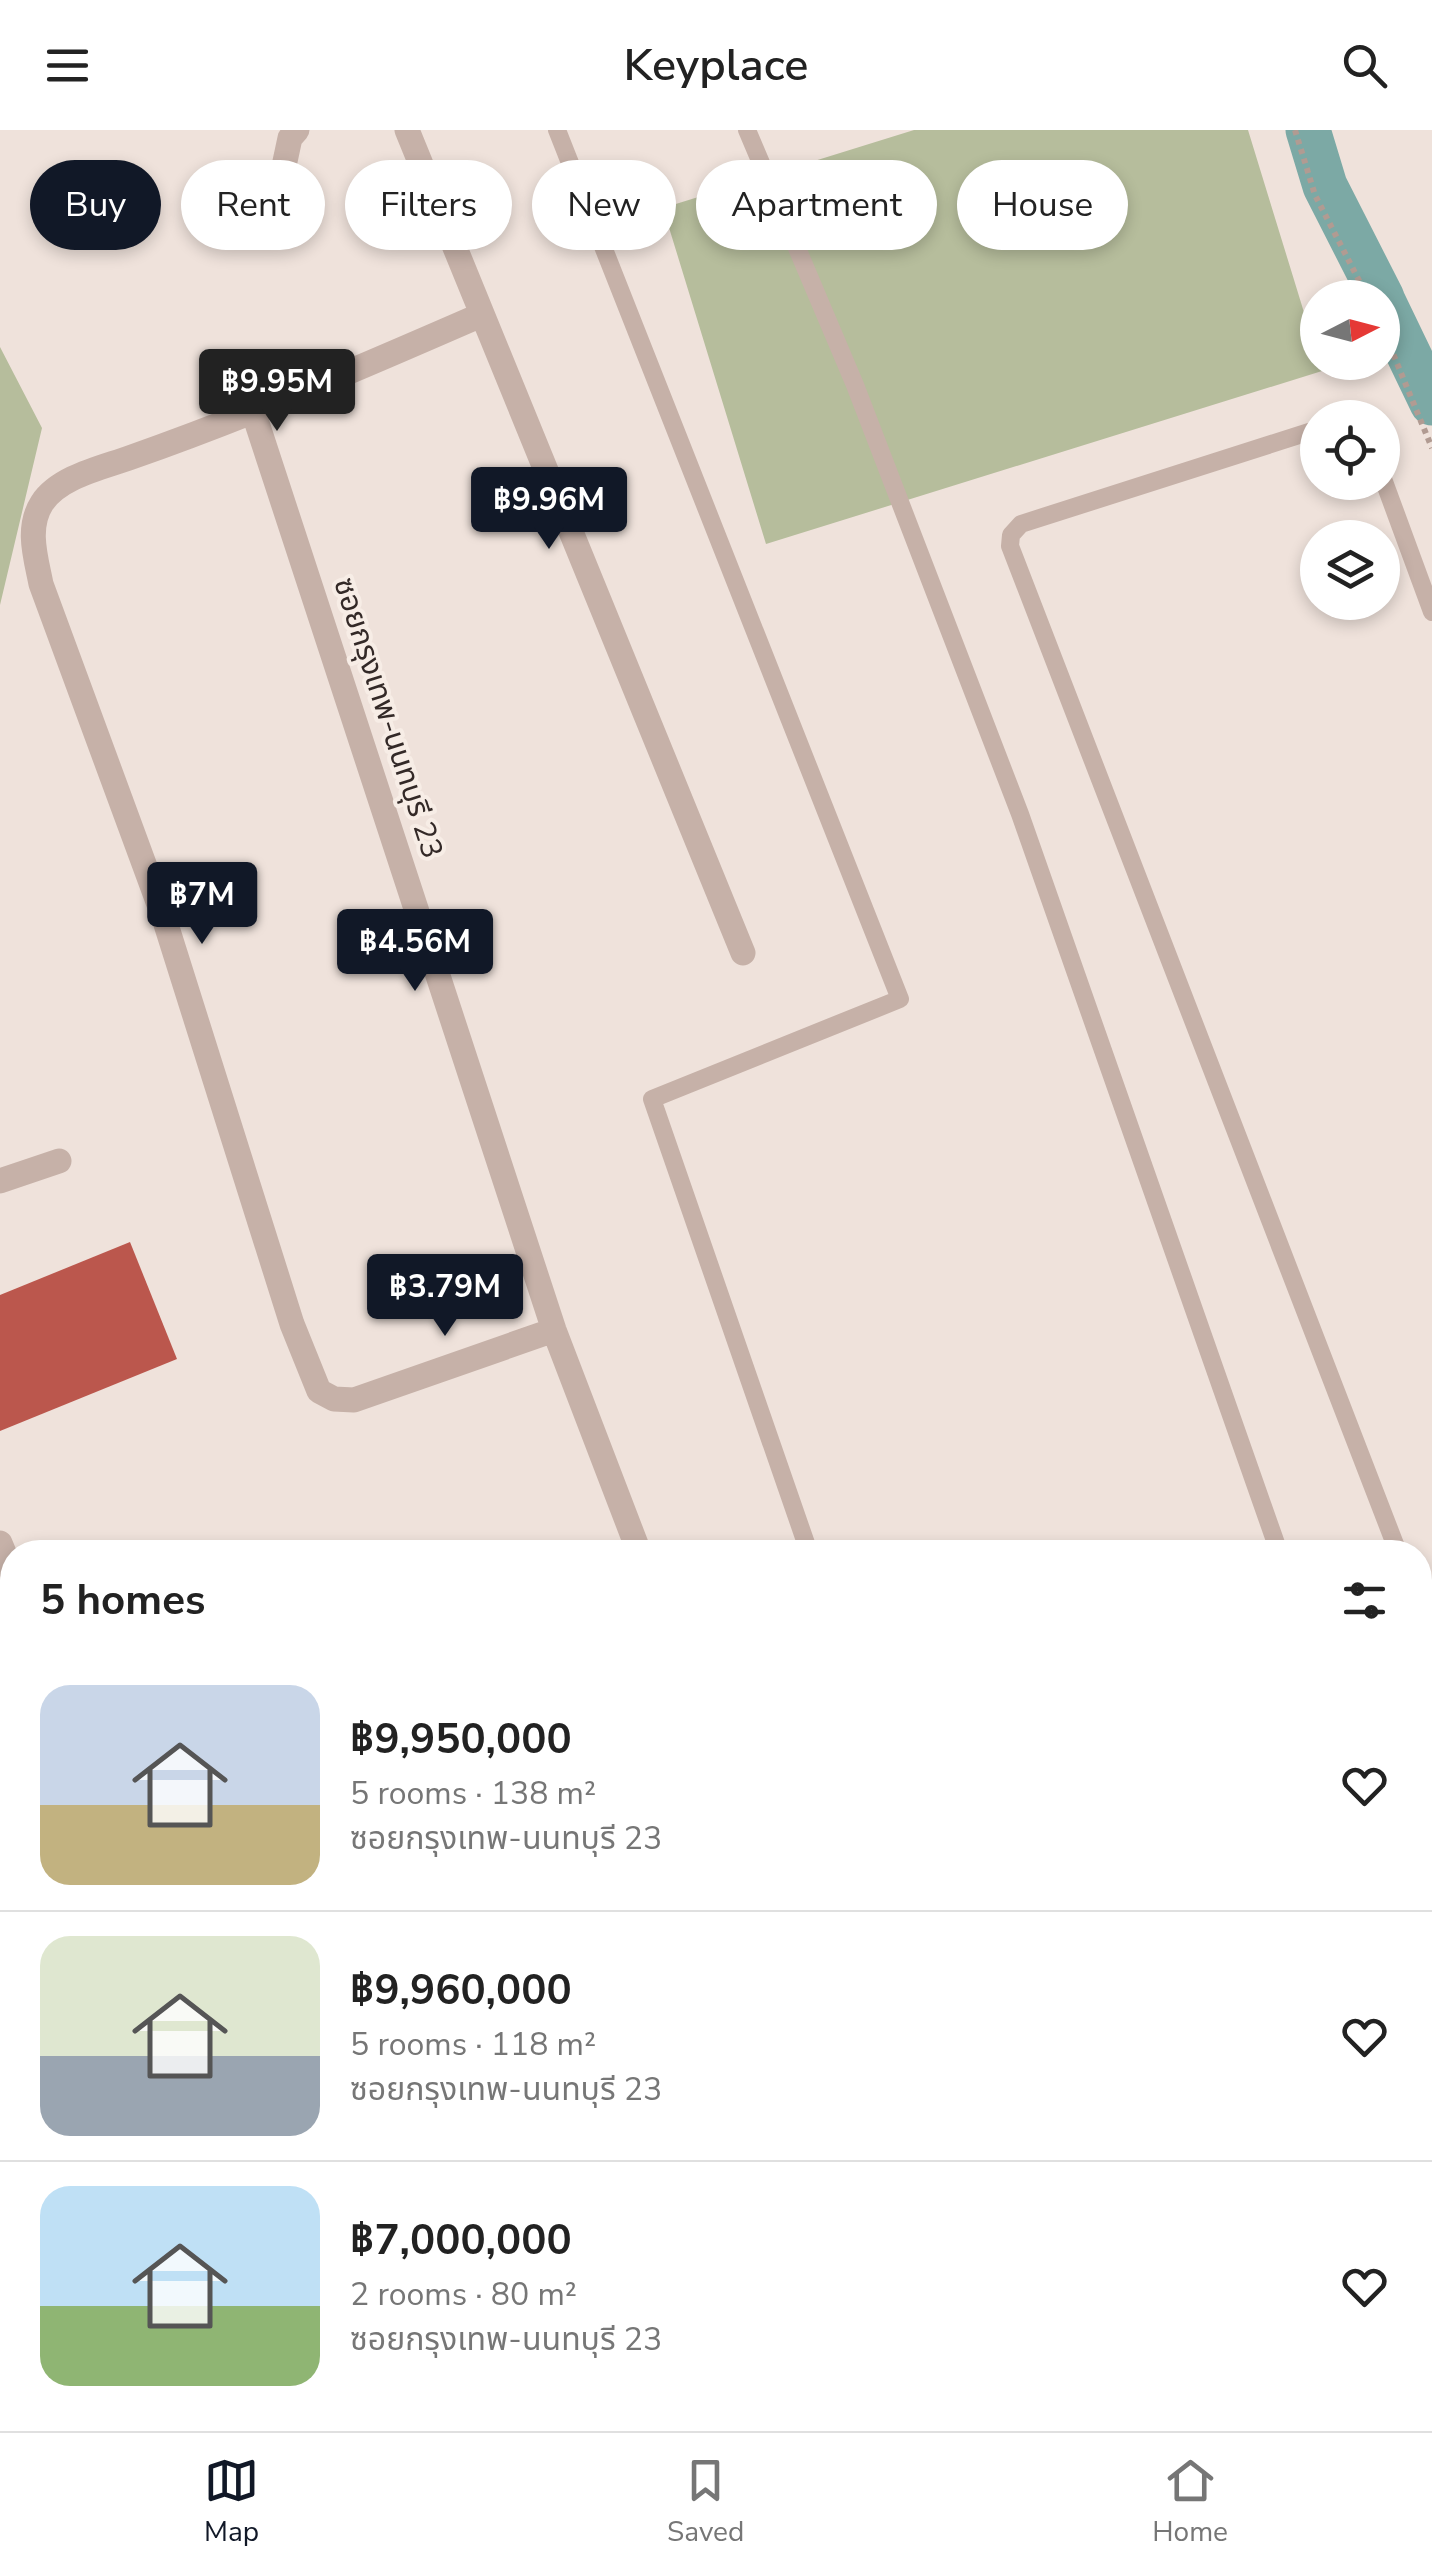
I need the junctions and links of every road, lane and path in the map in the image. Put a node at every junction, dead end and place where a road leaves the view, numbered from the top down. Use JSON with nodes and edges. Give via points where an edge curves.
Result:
{"nodes":[{"id":1,"x":297,"y":130,"type":"edge"},
{"id":2,"x":408,"y":130,"type":"edge"},
{"id":3,"x":558,"y":130,"type":"edge"},
{"id":4,"x":747,"y":130,"type":"edge"},
{"id":5,"x":1296,"y":130,"type":"edge"},
{"id":6,"x":285,"y":160,"type":"edge"},
{"id":7,"x":1359,"y":280,"type":"edge"},
{"id":8,"x":481,"y":314,"type":"junction"},
{"id":9,"x":1400,"y":370,"type":"edge"},
{"id":10,"x":254,"y":414,"type":"junction"},
{"id":11,"x":1300,"y":435,"type":"edge"},
{"id":12,"x":1432,"y":448,"type":"edge"},
{"id":13,"x":1391,"y":500,"type":"edge"},
{"id":14,"x":1432,"y":612,"type":"edge"},
{"id":15,"x":743,"y":953,"type":"dead end"},
{"id":16,"x":59,"y":1161,"type":"dead end"},
{"id":17,"x":0,"y":1180,"type":"edge"},
{"id":18,"x":554,"y":1330,"type":"junction"},
{"id":19,"x":635,"y":1540,"type":"edge"},
{"id":20,"x":805,"y":1540,"type":"edge"},
{"id":21,"x":1275,"y":1540,"type":"edge"},
{"id":22,"x":1393,"y":1540,"type":"edge"}],
"edges":[{"from":1,"to":6,"type":"street"},
{"from":2,"to":8,"type":"street"},
{"from":3,"to":20,"type":"lane","via":[[900,1000],[652,1099]]},
{"from":4,"to":21,"type":"lane","via":[[855,385],[1020,814]]},
{"from":5,"to":7,"type":"path","via":[[1315,196]]},
{"from":8,"to":10,"type":"street"},
{"from":8,"to":15,"type":"street"},
{"from":9,"to":12,"type":"path"},
{"from":10,"to":18,"type":"street","name":"ซอยกรุงเทพ-นนทบุรี 23"},
{"from":10,"to":18,"type":"street","via":[[76,476],[44,500],[33,544],[41,584],[164,918],[319,1391],[354,1400]]},
{"from":11,"to":22,"type":"lane","via":[[1021,524],[1010,546]]},
{"from":13,"to":14,"type":"lane"},
{"from":16,"to":17,"type":"street"},
{"from":18,"to":19,"type":"street","name":"ซอยกรุงเทพ-นนทบุรี 23"}]}
